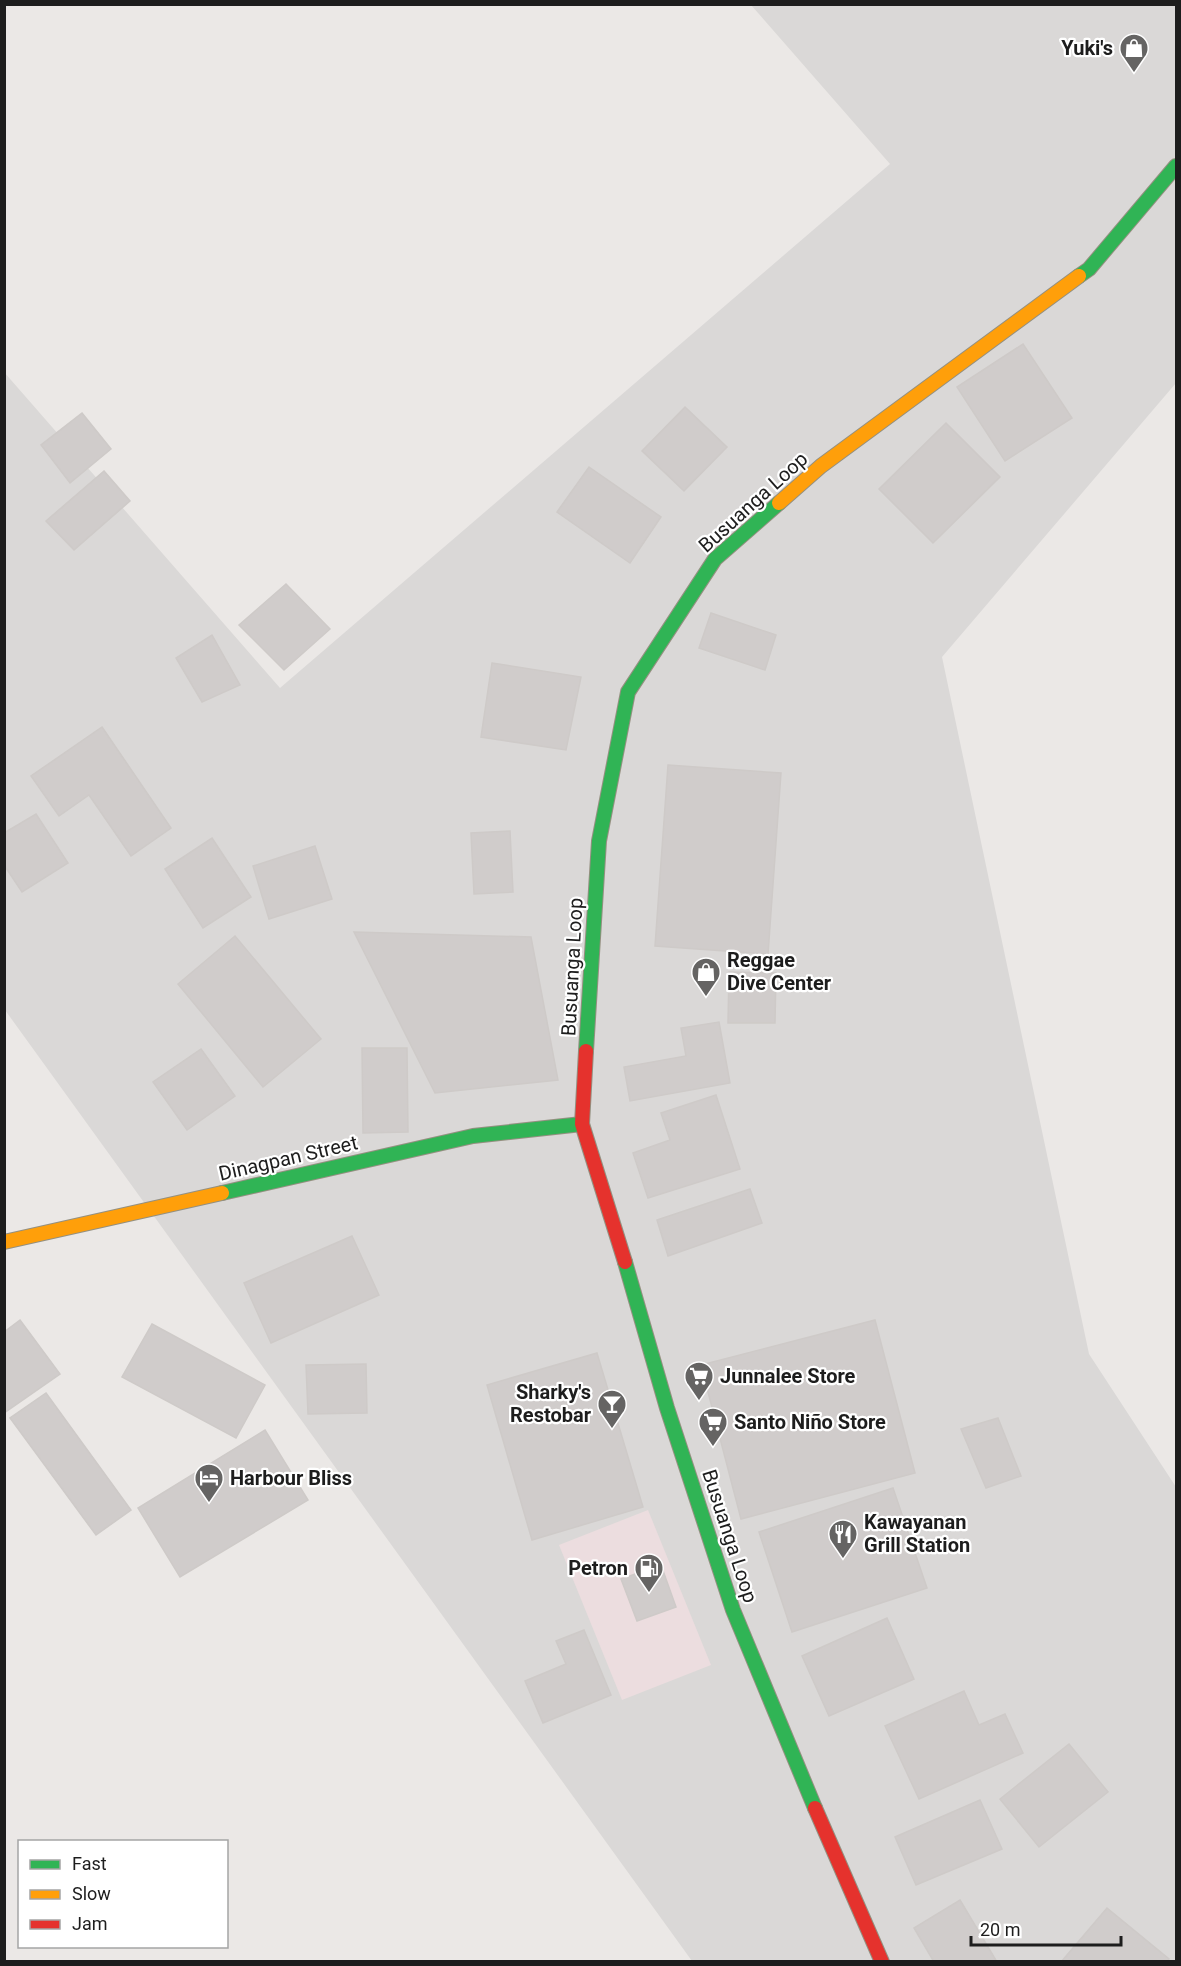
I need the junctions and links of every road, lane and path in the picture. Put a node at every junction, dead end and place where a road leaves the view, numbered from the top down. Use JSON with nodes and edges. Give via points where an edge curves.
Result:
{"nodes":[{"id":1,"x":1176,"y":166,"type":"edge"},
{"id":2,"x":582,"y":1124,"type":"junction"},
{"id":3,"x":4,"y":1242,"type":"edge"},
{"id":4,"x":882,"y":1962,"type":"edge"}],
"edges":[{"from":1,"to":2,"type":"main road","name":"Busuanga Loop","via":[[1089,269],[821,466],[715,559],[628,692],[598,841]]},
{"from":2,"to":3,"type":"main road","name":"Dinagpan Street","via":[[473,1136]]},
{"from":2,"to":4,"type":"main road","name":"Busuanga Loop","via":[[667,1408],[733,1610]]}]}
